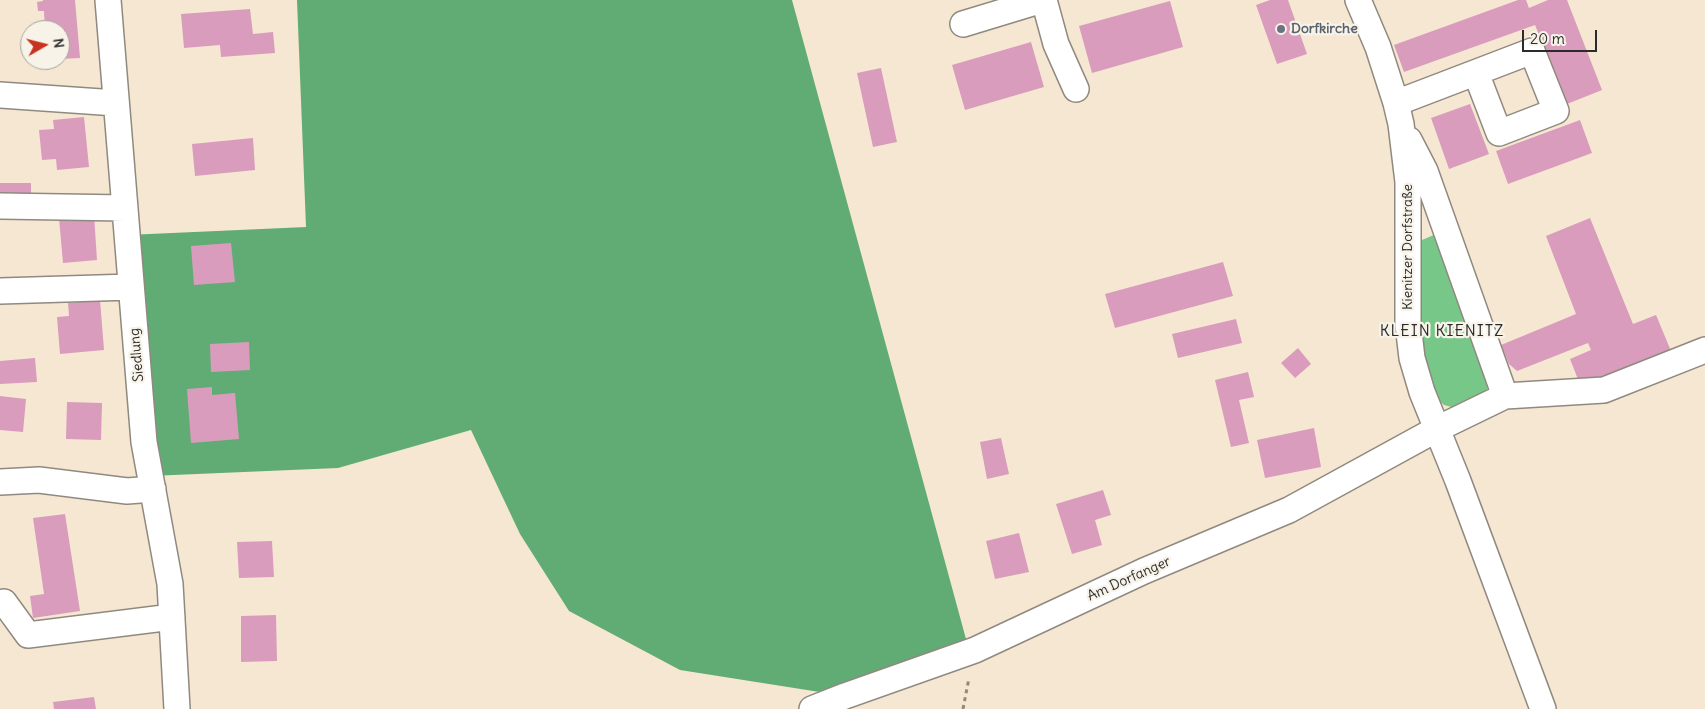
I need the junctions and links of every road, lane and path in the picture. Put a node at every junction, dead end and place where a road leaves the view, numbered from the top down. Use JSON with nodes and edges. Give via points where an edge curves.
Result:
{"nodes":[{"id":1,"x":108,"y":0,"type":"edge"},
{"id":2,"x":1358,"y":0,"type":"edge"},
{"id":3,"x":1031,"y":1,"type":"edge"},
{"id":4,"x":963,"y":24,"type":"dead end"},
{"id":5,"x":1476,"y":73,"type":"dead end"},
{"id":6,"x":1076,"y":89,"type":"dead end"},
{"id":7,"x":0,"y":95,"type":"edge"},
{"id":8,"x":116,"y":103,"type":"junction"},
{"id":9,"x":1398,"y":113,"type":"junction"},
{"id":10,"x":0,"y":206,"type":"edge"},
{"id":11,"x":125,"y":208,"type":"junction"},
{"id":12,"x":131,"y":286,"type":"junction"},
{"id":13,"x":0,"y":290,"type":"edge"},
{"id":14,"x":1705,"y":350,"type":"edge"},
{"id":15,"x":1505,"y":396,"type":"junction"},
{"id":16,"x":1437,"y":429,"type":"junction"},
{"id":17,"x":0,"y":482,"type":"edge"},
{"id":18,"x":153,"y":489,"type":"junction"},
{"id":19,"x":4,"y":602,"type":"dead end"},
{"id":20,"x":172,"y":617,"type":"junction"},
{"id":21,"x":177,"y":709,"type":"edge"},
{"id":22,"x":812,"y":709,"type":"edge"},
{"id":23,"x":1543,"y":709,"type":"edge"}],
"edges":[{"from":1,"to":8,"type":"street","name":"Siedlung"},
{"from":2,"to":9,"type":"street","name":"Kienitzer Dorfstraße","via":[[1378,47]]},
{"from":3,"to":4,"type":"street"},
{"from":3,"to":6,"type":"street","via":[[1056,44]]},
{"from":5,"to":9,"type":"street"},
{"from":7,"to":8,"type":"street"},
{"from":8,"to":11,"type":"street","name":"Siedlung"},
{"from":9,"to":15,"type":"street","name":"Kienitzer Dorfstraße","via":[[1426,171]]},
{"from":9,"to":16,"type":"street","name":"Kienitzer Dorfstraße","via":[[1408,182],[1409,340],[1416,375]]},
{"from":10,"to":11,"type":"street"},
{"from":11,"to":12,"type":"street","name":"Siedlung"},
{"from":12,"to":13,"type":"street"},
{"from":12,"to":18,"type":"street","name":"Siedlung","via":[[144,442]]},
{"from":14,"to":15,"type":"street","via":[[1604,390]]},
{"from":15,"to":16,"type":"street","name":"Am Dorfanger"},
{"from":16,"to":22,"type":"street","name":"Am Dorfanger","via":[[1289,510],[1144,571],[975,650]]},
{"from":16,"to":23,"type":"street","name":"Kienitzer Dorfstraße"},
{"from":17,"to":18,"type":"street","via":[[39,480],[126,492]]},
{"from":18,"to":20,"type":"street","name":"Siedlung","via":[[170,584]]},
{"from":19,"to":20,"type":"street","via":[[28,635]]},
{"from":20,"to":21,"type":"street","name":"Siedlung"}]}
